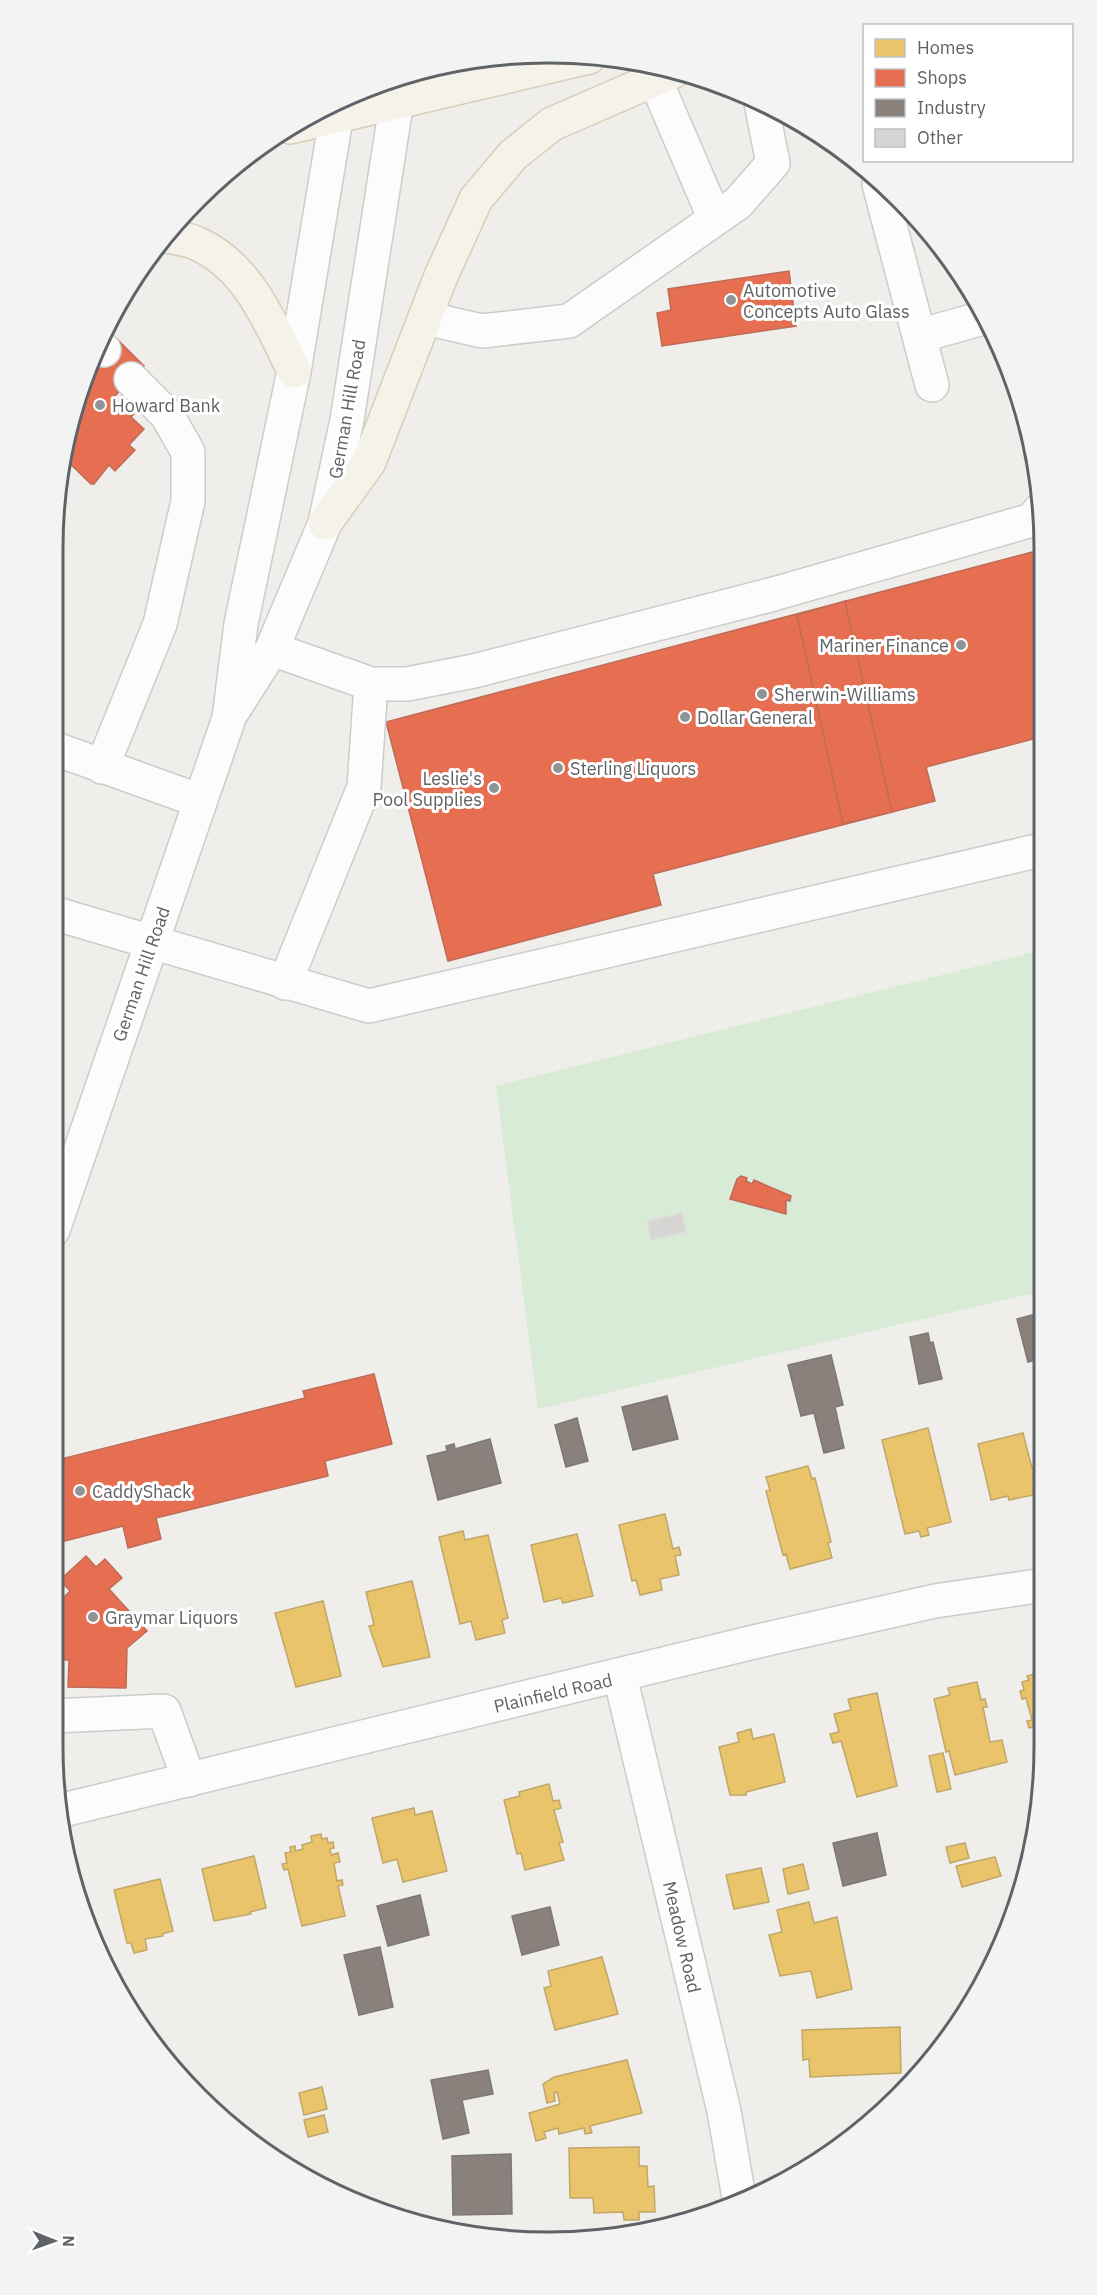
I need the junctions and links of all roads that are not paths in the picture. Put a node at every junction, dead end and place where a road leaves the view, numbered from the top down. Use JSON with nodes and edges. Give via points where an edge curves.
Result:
{"nodes":[{"id":1,"x":552,"y":63,"type":"edge"},
{"id":2,"x":659,"y":76,"type":"edge"},
{"id":3,"x":665,"y":78,"type":"edge"},
{"id":4,"x":398,"y":89,"type":"edge"},
{"id":5,"x":361,"y":101,"type":"edge"},
{"id":6,"x":338,"y":111,"type":"edge"},
{"id":7,"x":763,"y":113,"type":"edge"},
{"id":8,"x":882,"y":195,"type":"edge"},
{"id":9,"x":715,"y":219,"type":"junction"},
{"id":10,"x":175,"y":238,"type":"edge"},
{"id":11,"x":425,"y":318,"type":"junction"},
{"id":12,"x":976,"y":320,"type":"edge"},
{"id":13,"x":918,"y":336,"type":"junction"},
{"id":14,"x":294,"y":371,"type":"junction"},
{"id":15,"x":131,"y":379,"type":"dead end"},
{"id":16,"x":932,"y":385,"type":"dead end"},
{"id":17,"x":1033,"y":519,"type":"edge"},
{"id":18,"x":324,"y":524,"type":"junction"},
{"id":19,"x":272,"y":649,"type":"junction"},
{"id":20,"x":371,"y":684,"type":"junction"},
{"id":21,"x":229,"y":718,"type":"junction"},
{"id":22,"x":63,"y":752,"type":"edge"},
{"id":23,"x":102,"y":766,"type":"junction"},
{"id":24,"x":200,"y":801,"type":"junction"},
{"id":25,"x":1034,"y":852,"type":"edge"},
{"id":26,"x":63,"y":916,"type":"edge"},
{"id":27,"x":151,"y":943,"type":"junction"},
{"id":28,"x":285,"y":983,"type":"junction"},
{"id":29,"x":64,"y":1164,"type":"edge"},
{"id":30,"x":1034,"y":1586,"type":"edge"},
{"id":31,"x":620,"y":1676,"type":"junction"},
{"id":32,"x":63,"y":1715,"type":"edge"},
{"id":33,"x":189,"y":1780,"type":"junction"},
{"id":34,"x":67,"y":1809,"type":"edge"},
{"id":35,"x":738,"y":2193,"type":"edge"}],
"edges":[{"from":1,"to":4,"type":"main road"},
{"from":2,"to":11,"type":"main road","via":[[552,124],[513,155],[476,199]]},
{"from":3,"to":9,"type":"street"},
{"from":4,"to":5,"type":"main road"},
{"from":4,"to":18,"type":"street","name":"German Hill Road","via":[[347,420]]},
{"from":6,"to":14,"type":"street","name":"German Hill Road"},
{"from":7,"to":9,"type":"street","via":[[773,163],[738,203]]},
{"from":8,"to":13,"type":"street"},
{"from":9,"to":11,"type":"street","via":[[568,321],[482,331]]},
{"from":10,"to":14,"type":"main road","via":[[197,243],[241,274]]},
{"from":11,"to":18,"type":"main road","via":[[369,462]]},
{"from":12,"to":13,"type":"street"},
{"from":13,"to":16,"type":"street"},
{"from":14,"to":21,"type":"street","name":"German Hill Road","via":[[241,624]]},
{"from":15,"to":23,"type":"street","via":[[167,415],[188,452],[188,501],[160,624]]},
{"from":17,"to":20,"type":"street","via":[[770,595],[474,671],[407,684]]},
{"from":18,"to":19,"type":"street","name":"German Hill Road"},
{"from":19,"to":20,"type":"street"},
{"from":19,"to":21,"type":"street","name":"German Hill Road"},
{"from":20,"to":28,"type":"street","via":[[364,787]]},
{"from":21,"to":24,"type":"street","name":"German Hill Road"},
{"from":22,"to":23,"type":"street"},
{"from":23,"to":24,"type":"street"},
{"from":24,"to":27,"type":"street","name":"German Hill Road"},
{"from":25,"to":28,"type":"street","via":[[369,1006]]},
{"from":26,"to":27,"type":"street"},
{"from":27,"to":28,"type":"street"},
{"from":27,"to":29,"type":"street","name":"German Hill Road"},
{"from":30,"to":31,"type":"street","name":"Plainfield Road","via":[[935,1601]]},
{"from":31,"to":33,"type":"street","name":"Plainfield Road"},
{"from":31,"to":35,"type":"street","name":"Meadow Road","via":[[724,2110]]},
{"from":32,"to":33,"type":"street","via":[[164,1710]]},
{"from":33,"to":34,"type":"street","name":"Plainfield Road"}]}
